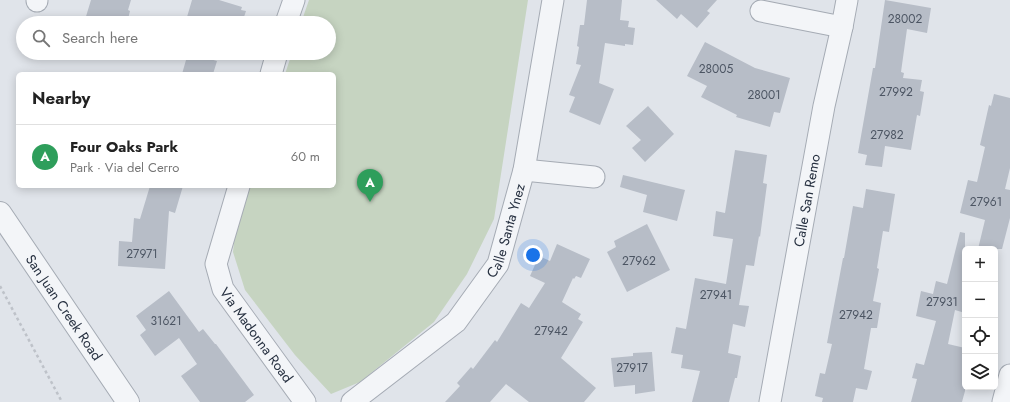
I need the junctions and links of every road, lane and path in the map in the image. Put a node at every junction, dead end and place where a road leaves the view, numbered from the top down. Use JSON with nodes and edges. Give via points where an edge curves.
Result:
{"nodes":[{"id":1,"x":294,"y":0,"type":"edge"},
{"id":2,"x":553,"y":0,"type":"edge"},
{"id":3,"x":847,"y":0,"type":"edge"},
{"id":4,"x":761,"y":11,"type":"dead end"},
{"id":5,"x":288,"y":16,"type":"edge"},
{"id":6,"x":842,"y":27,"type":"junction"},
{"id":7,"x":275,"y":60,"type":"edge"},
{"id":8,"x":272,"y":72,"type":"edge"},
{"id":9,"x":524,"y":170,"type":"junction"},
{"id":10,"x":594,"y":176,"type":"dead end"},
{"id":11,"x":238,"y":188,"type":"edge"},
{"id":12,"x":0,"y":213,"type":"edge"},
{"id":13,"x":0,"y":286,"type":"edge"},
{"id":14,"x":1010,"y":375,"type":"edge"},
{"id":15,"x":62,"y":402,"type":"edge"},
{"id":16,"x":128,"y":402,"type":"edge"},
{"id":17,"x":305,"y":402,"type":"edge"},
{"id":18,"x":352,"y":402,"type":"edge"},
{"id":19,"x":770,"y":402,"type":"edge"},
{"id":20,"x":1003,"y":402,"type":"edge"}],
"edges":[{"from":1,"to":5,"type":"street"},
{"from":2,"to":9,"type":"street","name":"Calle Santa Ynez"},
{"from":3,"to":6,"type":"street","name":"Calle San Remo"},
{"from":4,"to":6,"type":"street"},
{"from":6,"to":19,"type":"street","name":"Calle San Remo","via":[[824,106]]},
{"from":7,"to":8,"type":"street"},
{"from":9,"to":10,"type":"street"},
{"from":9,"to":18,"type":"street","name":"Calle Santa Ynez","via":[[498,264],[456,322]]},
{"from":11,"to":17,"type":"street","name":"Via Madonna Road","via":[[216,264],[223,289]]},
{"from":12,"to":16,"type":"street","name":"San Juan Creek Road"},
{"from":13,"to":15,"type":"path"},
{"from":14,"to":20,"type":"street"}]}
